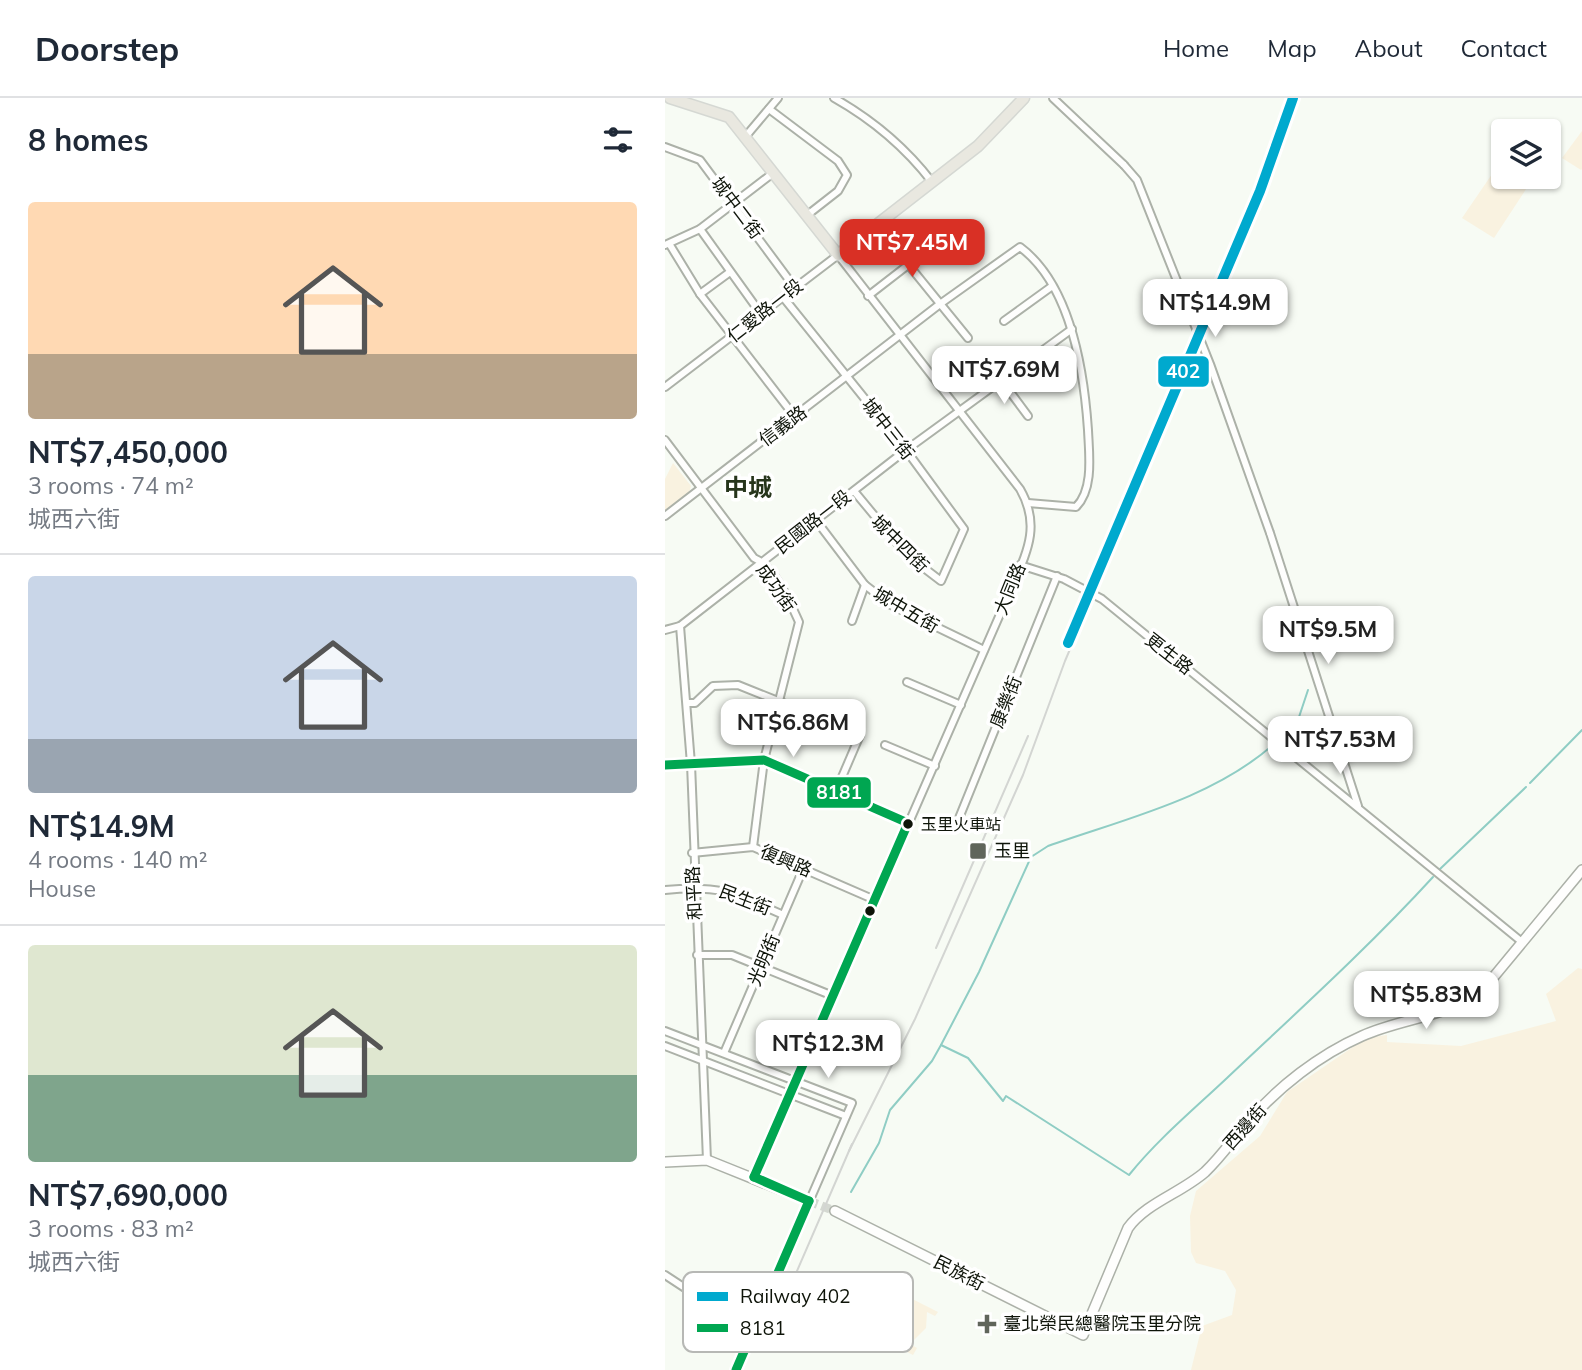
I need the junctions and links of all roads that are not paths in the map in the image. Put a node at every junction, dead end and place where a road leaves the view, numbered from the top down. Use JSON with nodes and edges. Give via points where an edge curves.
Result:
{"nodes":[{"id":1,"x":670,"y":98,"type":"edge"},
{"id":2,"x":778,"y":98,"type":"edge"},
{"id":3,"x":834,"y":98,"type":"edge"},
{"id":4,"x":1024,"y":98,"type":"edge"},
{"id":5,"x":1053,"y":98,"type":"edge"},
{"id":6,"x":769,"y":109,"type":"junction"},
{"id":7,"x":746,"y":136,"type":"junction"},
{"id":8,"x":665,"y":147,"type":"edge"},
{"id":9,"x":773,"y":173,"type":"junction"},
{"id":10,"x":932,"y":182,"type":"junction"},
{"id":11,"x":733,"y":203,"type":"junction"},
{"id":12,"x":806,"y":216,"type":"junction"},
{"id":13,"x":877,"y":226,"type":"junction"},
{"id":14,"x":700,"y":229,"type":"junction"},
{"id":15,"x":939,"y":241,"type":"dead end"},
{"id":16,"x":667,"y":245,"type":"edge"},
{"id":17,"x":838,"y":255,"type":"junction"},
{"id":18,"x":908,"y":266,"type":"junction"},
{"id":19,"x":730,"y":272,"type":"junction"},
{"id":20,"x":1051,"y":287,"type":"junction"},
{"id":21,"x":795,"y":288,"type":"junction"},
{"id":22,"x":700,"y":294,"type":"junction"},
{"id":23,"x":868,"y":296,"type":"junction"},
{"id":24,"x":783,"y":297,"type":"junction"},
{"id":25,"x":940,"y":304,"type":"junction"},
{"id":26,"x":761,"y":314,"type":"junction"},
{"id":27,"x":1004,"y":321,"type":"dead end"},
{"id":28,"x":1072,"y":329,"type":"junction"},
{"id":29,"x":900,"y":335,"type":"junction"},
{"id":30,"x":731,"y":337,"type":"junction"},
{"id":31,"x":968,"y":338,"type":"dead end"},
{"id":32,"x":846,"y":377,"type":"junction"},
{"id":33,"x":1002,"y":380,"type":"junction"},
{"id":34,"x":665,"y":387,"type":"edge"},
{"id":35,"x":960,"y":412,"type":"junction"},
{"id":36,"x":1028,"y":416,"type":"dead end"},
{"id":37,"x":795,"y":417,"type":"junction"},
{"id":38,"x":665,"y":440,"type":"edge"},
{"id":39,"x":905,"y":450,"type":"junction"},
{"id":40,"x":703,"y":489,"type":"junction"},
{"id":41,"x":853,"y":491,"type":"junction"},
{"id":42,"x":1028,"y":503,"type":"junction"},
{"id":43,"x":665,"y":516,"type":"edge"},
{"id":44,"x":815,"y":519,"type":"junction"},
{"id":45,"x":763,"y":562,"type":"junction"},
{"id":46,"x":1020,"y":565,"type":"junction"},
{"id":47,"x":947,"y":567,"type":"joint"},
{"id":48,"x":1057,"y":576,"type":"junction"},
{"id":49,"x":865,"y":585,"type":"junction"},
{"id":50,"x":852,"y":621,"type":"dead end"},
{"id":51,"x":680,"y":626,"type":"junction"},
{"id":52,"x":665,"y":630,"type":"edge"},
{"id":53,"x":984,"y":650,"type":"junction"},
{"id":54,"x":907,"y":682,"type":"dead end"},
{"id":55,"x":778,"y":700,"type":"junction"},
{"id":56,"x":688,"y":703,"type":"junction"},
{"id":57,"x":961,"y":705,"type":"junction"},
{"id":58,"x":823,"y":719,"type":"dead end"},
{"id":59,"x":860,"y":735,"type":"dead end"},
{"id":60,"x":885,"y":745,"type":"dead end"},
{"id":61,"x":764,"y":761,"type":"junction"},
{"id":62,"x":691,"y":764,"type":"junction"},
{"id":63,"x":665,"y":765,"type":"edge"},
{"id":64,"x":935,"y":766,"type":"junction"},
{"id":65,"x":836,"y":792,"type":"junction"},
{"id":66,"x":1358,"y":808,"type":"junction"},
{"id":67,"x":908,"y":823,"type":"junction"},
{"id":68,"x":955,"y":828,"type":"dead end"},
{"id":69,"x":753,"y":847,"type":"junction"},
{"id":70,"x":692,"y":853,"type":"junction"},
{"id":71,"x":804,"y":867,"type":"junction"},
{"id":72,"x":1582,"y":870,"type":"edge"},
{"id":73,"x":695,"y":887,"type":"junction"},
{"id":74,"x":665,"y":890,"type":"edge"},
{"id":75,"x":875,"y":900,"type":"junction"},
{"id":76,"x":783,"y":915,"type":"junction"},
{"id":77,"x":1522,"y":942,"type":"junction"},
{"id":78,"x":697,"y":956,"type":"junction"},
{"id":79,"x":761,"y":966,"type":"junction"},
{"id":80,"x":833,"y":996,"type":"junction"},
{"id":81,"x":665,"y":1031,"type":"edge"},
{"id":82,"x":702,"y":1044,"type":"junction"},
{"id":83,"x":665,"y":1046,"type":"edge"},
{"id":84,"x":724,"y":1053,"type":"junction"},
{"id":85,"x":703,"y":1059,"type":"junction"},
{"id":86,"x":795,"y":1082,"type":"junction"},
{"id":87,"x":789,"y":1094,"type":"junction"},
{"id":88,"x":846,"y":1116,"type":"junction"},
{"id":89,"x":707,"y":1160,"type":"junction"},
{"id":90,"x":665,"y":1162,"type":"edge"},
{"id":91,"x":754,"y":1177,"type":"junction"},
{"id":92,"x":809,"y":1200,"type":"junction"},
{"id":93,"x":835,"y":1211,"type":"tunnel mouth"},
{"id":94,"x":778,"y":1272,"type":"edge"},
{"id":95,"x":665,"y":1275,"type":"edge"},
{"id":96,"x":683,"y":1287,"type":"edge"},
{"id":97,"x":1083,"y":1335,"type":"joint"},
{"id":98,"x":744,"y":1352,"type":"edge"},
{"id":99,"x":736,"y":1370,"type":"edge"}],
"edges":[{"from":1,"to":7,"type":"main road","via":[[720,112]]},
{"from":2,"to":6,"type":"street"},
{"from":3,"to":10,"type":"street","via":[[862,114],[913,157]]},
{"from":4,"to":10,"type":"main road","name":"仁愛路一段","via":[[978,146]]},
{"from":5,"to":66,"type":"street","bridge":true,"via":[[1137,180],[1270,533]]},
{"from":6,"to":7,"type":"street"},
{"from":6,"to":12,"type":"street","via":[[838,161],[847,175],[838,191]]},
{"from":7,"to":9,"type":"main road"},
{"from":8,"to":11,"type":"street","name":"城中二街","via":[[700,160]]},
{"from":9,"to":11,"type":"street"},
{"from":9,"to":12,"type":"main road"},
{"from":10,"to":13,"type":"main road","name":"仁愛路一段"},
{"from":11,"to":14,"type":"street"},
{"from":11,"to":21,"type":"street","name":"城中二街"},
{"from":12,"to":17,"type":"main road"},
{"from":13,"to":17,"type":"main road","name":"仁愛路一段"},
{"from":13,"to":18,"type":"street"},
{"from":14,"to":16,"type":"street"},
{"from":14,"to":19,"type":"street"},
{"from":15,"to":18,"type":"street"},
{"from":16,"to":22,"type":"street"},
{"from":17,"to":21,"type":"street","name":"仁愛路一段"},
{"from":17,"to":23,"type":"street"},
{"from":18,"to":23,"type":"street"},
{"from":18,"to":25,"type":"street"},
{"from":19,"to":22,"type":"street"},
{"from":19,"to":26,"type":"street"},
{"from":20,"to":25,"type":"street","name":"信義路","via":[[1031,255],[1020,247]]},
{"from":20,"to":27,"type":"street"},
{"from":20,"to":28,"type":"street"},
{"from":21,"to":24,"type":"street","name":"仁愛路一段"},
{"from":22,"to":30,"type":"street"},
{"from":23,"to":29,"type":"street"},
{"from":24,"to":26,"type":"street","name":"仁愛路一段"},
{"from":24,"to":32,"type":"street","name":"城中三街"},
{"from":25,"to":29,"type":"street","name":"信義路"},
{"from":25,"to":31,"type":"street"},
{"from":26,"to":30,"type":"street","name":"仁愛路一段"},
{"from":28,"to":33,"type":"street","name":"民國路一段"},
{"from":28,"to":42,"type":"street","via":[[1084,376],[1090,455],[1083,500],[1076,508]]},
{"from":29,"to":32,"type":"street","name":"信義路"},
{"from":29,"to":35,"type":"street"},
{"from":30,"to":34,"type":"street","name":"仁愛路一段"},
{"from":30,"to":37,"type":"street"},
{"from":32,"to":37,"type":"street","name":"信義路"},
{"from":32,"to":39,"type":"street","name":"城中三街"},
{"from":33,"to":35,"type":"street","name":"民國路一段"},
{"from":33,"to":36,"type":"street"},
{"from":35,"to":39,"type":"street","name":"民國路一段"},
{"from":35,"to":42,"type":"street"},
{"from":37,"to":40,"type":"street","name":"信義路"},
{"from":38,"to":40,"type":"street","name":"成功街"},
{"from":39,"to":41,"type":"street","name":"民國路一段"},
{"from":39,"to":47,"type":"street","name":"城中三街","via":[[964,529]]},
{"from":40,"to":43,"type":"street","name":"信義路"},
{"from":40,"to":45,"type":"street","name":"成功街","via":[[754,558]]},
{"from":41,"to":44,"type":"street","name":"民國路一段"},
{"from":41,"to":47,"type":"street","name":"城中四街","via":[[922,570],[941,581]]},
{"from":42,"to":46,"type":"street","name":"大同路","via":[[1033,527]]},
{"from":44,"to":45,"type":"street","name":"民國路一段"},
{"from":44,"to":49,"type":"street","name":"城中五街"},
{"from":45,"to":51,"type":"street","name":"民國路一段"},
{"from":45,"to":55,"type":"street","name":"成功街","via":[[799,622]]},
{"from":46,"to":48,"type":"street","name":"更生路"},
{"from":46,"to":53,"type":"street","name":"大同路"},
{"from":48,"to":66,"type":"street","name":"更生路","via":[[1102,599]]},
{"from":48,"to":68,"type":"street","name":"康樂街"},
{"from":49,"to":50,"type":"street"},
{"from":49,"to":53,"type":"street","name":"城中五街","via":[[891,605]]},
{"from":51,"to":52,"type":"street","name":"民國路一段"},
{"from":51,"to":56,"type":"street","name":"和平路"},
{"from":53,"to":57,"type":"street","name":"大同路"},
{"from":54,"to":57,"type":"street"},
{"from":55,"to":56,"type":"street","via":[[738,685],[713,686],[695,703]]},
{"from":55,"to":58,"type":"street"},
{"from":55,"to":61,"type":"street","name":"成功街"},
{"from":56,"to":62,"type":"street","name":"和平路"},
{"from":57,"to":64,"type":"street","name":"大同路"},
{"from":59,"to":65,"type":"street"},
{"from":60,"to":64,"type":"street"},
{"from":61,"to":62,"type":"street"},
{"from":61,"to":65,"type":"street"},
{"from":61,"to":69,"type":"street","name":"成功街"},
{"from":62,"to":63,"type":"street"},
{"from":62,"to":70,"type":"street","name":"和平路"},
{"from":64,"to":67,"type":"street","name":"大同路"},
{"from":65,"to":67,"type":"street"},
{"from":66,"to":77,"type":"street","name":"更生路"},
{"from":67,"to":75,"type":"street","name":"大同路"},
{"from":69,"to":70,"type":"street","name":"復興路"},
{"from":69,"to":71,"type":"street","name":"復興路"},
{"from":70,"to":73,"type":"street","name":"和平路"},
{"from":71,"to":75,"type":"street","name":"復興路"},
{"from":71,"to":76,"type":"street","name":"光明街"},
{"from":72,"to":77,"type":"street"},
{"from":73,"to":74,"type":"street","name":"民生街"},
{"from":73,"to":76,"type":"street","name":"民生街","via":[[713,887]]},
{"from":73,"to":78,"type":"street","name":"和平路"},
{"from":75,"to":80,"type":"street","name":"大同路"},
{"from":76,"to":79,"type":"street","name":"光明街"},
{"from":77,"to":97,"type":"street","name":"西邊街","via":[[1464,1004],[1360,1037],[1289,1082],[1207,1170],[1132,1222]]},
{"from":78,"to":79,"type":"street","via":[[732,955]]},
{"from":78,"to":82,"type":"street","name":"和平路"},
{"from":79,"to":80,"type":"street"},
{"from":79,"to":84,"type":"street","name":"光明街"},
{"from":80,"to":86,"type":"street","name":"大同路"},
{"from":81,"to":82,"type":"street"},
{"from":82,"to":84,"type":"street"},
{"from":82,"to":85,"type":"street","name":"和平路"},
{"from":83,"to":85,"type":"street"},
{"from":84,"to":86,"type":"street"},
{"from":85,"to":87,"type":"street"},
{"from":85,"to":89,"type":"street","name":"和平路"},
{"from":86,"to":87,"type":"street","name":"大同路"},
{"from":86,"to":88,"type":"street","via":[[852,1103]]},
{"from":87,"to":88,"type":"street"},
{"from":87,"to":91,"type":"street","name":"大同路"},
{"from":88,"to":92,"type":"street"},
{"from":89,"to":90,"type":"street"},
{"from":89,"to":91,"type":"street"},
{"from":91,"to":92,"type":"street"},
{"from":92,"to":94,"type":"street"},
{"from":93,"to":97,"type":"street","name":"民族街"},
{"from":95,"to":96,"type":"street"},
{"from":98,"to":99,"type":"street"}]}
